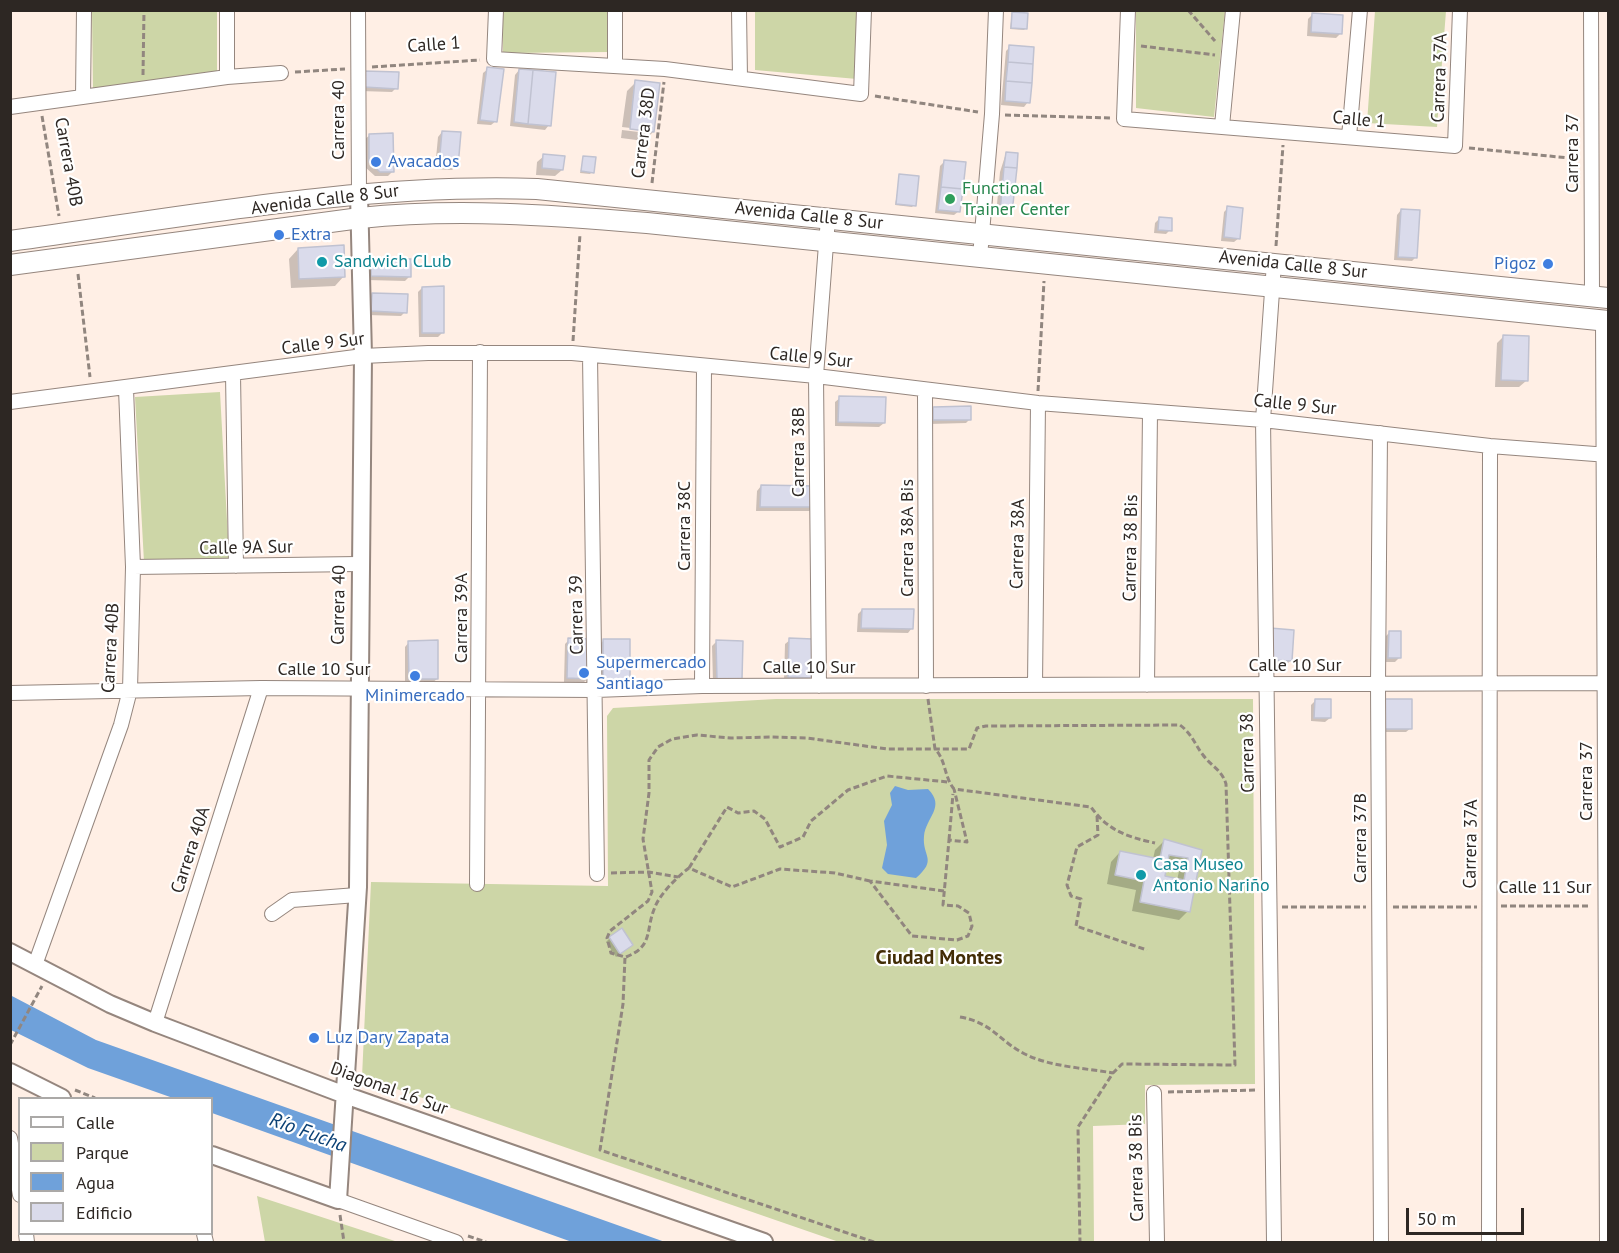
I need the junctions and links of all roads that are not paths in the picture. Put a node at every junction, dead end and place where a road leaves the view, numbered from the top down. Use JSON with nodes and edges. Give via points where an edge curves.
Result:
{"nodes":[{"id":1,"x":84,"y":10,"type":"edge"},
{"id":2,"x":227,"y":10,"type":"edge"},
{"id":3,"x":358,"y":10,"type":"edge"},
{"id":4,"x":496,"y":10,"type":"edge"},
{"id":5,"x":615,"y":10,"type":"edge"},
{"id":6,"x":739,"y":10,"type":"edge"},
{"id":7,"x":864,"y":10,"type":"edge"},
{"id":8,"x":996,"y":10,"type":"edge"},
{"id":9,"x":1128,"y":10,"type":"edge"},
{"id":10,"x":1233,"y":10,"type":"edge"},
{"id":11,"x":1360,"y":10,"type":"edge"},
{"id":12,"x":1460,"y":10,"type":"edge"},
{"id":13,"x":1591,"y":10,"type":"edge"},
{"id":14,"x":615,"y":64,"type":"junction"},
{"id":15,"x":281,"y":73,"type":"road end"},
{"id":16,"x":226,"y":77,"type":"junction"},
{"id":17,"x":740,"y":78,"type":"junction"},
{"id":18,"x":83,"y":97,"type":"junction"},
{"id":19,"x":10,"y":107,"type":"edge"},
{"id":20,"x":1222,"y":126,"type":"junction"},
{"id":21,"x":1349,"y":137,"type":"junction"},
{"id":22,"x":1455,"y":146,"type":"joint"},
{"id":23,"x":359,"y":194,"type":"junction"},
{"id":24,"x":360,"y":218,"type":"junction"},
{"id":25,"x":828,"y":218,"type":"junction"},
{"id":26,"x":983,"y":233,"type":"junction"},
{"id":27,"x":10,"y":241,"type":"edge"},
{"id":28,"x":826,"y":242,"type":"junction"},
{"id":29,"x":980,"y":257,"type":"junction"},
{"id":30,"x":1274,"y":263,"type":"junction"},
{"id":31,"x":10,"y":265,"type":"edge"},
{"id":32,"x":1274,"y":287,"type":"junction"},
{"id":33,"x":1600,"y":297,"type":"edge"},
{"id":34,"x":1606,"y":320,"type":"edge"},
{"id":35,"x":480,"y":352,"type":"junction"},
{"id":36,"x":590,"y":355,"type":"junction"},
{"id":37,"x":363,"y":356,"type":"junction"},
{"id":38,"x":704,"y":366,"type":"junction"},
{"id":39,"x":233,"y":374,"type":"junction"},
{"id":40,"x":816,"y":376,"type":"junction"},
{"id":41,"x":126,"y":389,"type":"junction"},
{"id":42,"x":926,"y":391,"type":"junction"},
{"id":43,"x":10,"y":402,"type":"edge"},
{"id":44,"x":1038,"y":403,"type":"junction"},
{"id":45,"x":1150,"y":412,"type":"junction"},
{"id":46,"x":1263,"y":420,"type":"junction"},
{"id":47,"x":1380,"y":433,"type":"junction"},
{"id":48,"x":1490,"y":446,"type":"junction"},
{"id":49,"x":1606,"y":454,"type":"edge"},
{"id":50,"x":359,"y":564,"type":"junction"},
{"id":51,"x":236,"y":566,"type":"junction"},
{"id":52,"x":133,"y":567,"type":"junction"},
{"id":53,"x":1491,"y":683,"type":"junction"},
{"id":54,"x":1606,"y":683,"type":"edge"},
{"id":55,"x":1265,"y":684,"type":"junction"},
{"id":56,"x":1378,"y":684,"type":"junction"},
{"id":57,"x":1035,"y":685,"type":"junction"},
{"id":58,"x":1147,"y":685,"type":"junction"},
{"id":59,"x":702,"y":686,"type":"junction"},
{"id":60,"x":819,"y":686,"type":"junction"},
{"id":61,"x":926,"y":686,"type":"junction"},
{"id":62,"x":480,"y":687,"type":"junction"},
{"id":63,"x":261,"y":688,"type":"junction"},
{"id":64,"x":358,"y":688,"type":"junction"},
{"id":65,"x":130,"y":690,"type":"junction"},
{"id":66,"x":596,"y":690,"type":"junction"},
{"id":67,"x":10,"y":693,"type":"edge"},
{"id":68,"x":1607,"y":804,"type":"edge"},
{"id":69,"x":597,"y":874,"type":"road end"},
{"id":70,"x":477,"y":884,"type":"dead end"},
{"id":71,"x":357,"y":895,"type":"junction"},
{"id":72,"x":272,"y":914,"type":"dead end"},
{"id":73,"x":10,"y":952,"type":"edge"},
{"id":74,"x":35,"y":965,"type":"junction"},
{"id":75,"x":155,"y":1023,"type":"junction"},
{"id":76,"x":10,"y":1072,"type":"edge"},
{"id":77,"x":1154,"y":1093,"type":"road end"},
{"id":78,"x":345,"y":1095,"type":"junction"},
{"id":79,"x":60,"y":1097,"type":"edge"},
{"id":80,"x":10,"y":1138,"type":"edge"},
{"id":81,"x":213,"y":1155,"type":"edge"},
{"id":82,"x":18,"y":1184,"type":"edge"},
{"id":83,"x":338,"y":1200,"type":"junction"},
{"id":84,"x":456,"y":1242,"type":"edge"},
{"id":85,"x":764,"y":1242,"type":"edge"},
{"id":86,"x":1157,"y":1242,"type":"edge"},
{"id":87,"x":1274,"y":1242,"type":"edge"},
{"id":88,"x":1381,"y":1242,"type":"edge"},
{"id":89,"x":1489,"y":1242,"type":"edge"},
{"id":90,"x":1606,"y":1242,"type":"edge"}],
"edges":[{"from":1,"to":18,"type":"street","name":"Carrera 40B"},
{"from":2,"to":16,"type":"street"},
{"from":3,"to":23,"type":"street","name":"Carrera 40"},
{"from":4,"to":14,"type":"street","via":[[494,59]]},
{"from":5,"to":14,"type":"street"},
{"from":6,"to":17,"type":"street"},
{"from":7,"to":17,"type":"street","via":[[861,94]]},
{"from":8,"to":26,"type":"street"},
{"from":9,"to":20,"type":"street","name":"Calle 1","via":[[1124,119]]},
{"from":10,"to":20,"type":"street"},
{"from":11,"to":21,"type":"street"},
{"from":12,"to":22,"type":"street","name":"Carrera 37A"},
{"from":13,"to":33,"type":"street","name":"Carrera 37","via":[[1591,161]]},
{"from":14,"to":17,"type":"street"},
{"from":15,"to":16,"type":"street"},
{"from":16,"to":18,"type":"street"},
{"from":18,"to":19,"type":"street"},
{"from":20,"to":21,"type":"street","name":"Calle 1"},
{"from":21,"to":22,"type":"street","name":"Calle 1"},
{"from":23,"to":24,"type":"street","name":"Carrera 40"},
{"from":23,"to":25,"type":"main road","name":"Avenida Calle 8 Sur","via":[[492,188]]},
{"from":23,"to":27,"type":"main road","name":"Avenida Calle 8 Sur"},
{"from":24,"to":28,"type":"main road","name":"Avenida Calle 8 Sur","via":[[445,212],[581,217]]},
{"from":24,"to":31,"type":"main road","name":"Avenida Calle 8 Sur"},
{"from":24,"to":37,"type":"street","name":"Carrera 40"},
{"from":25,"to":26,"type":"main road","name":"Avenida Calle 8 Sur"},
{"from":25,"to":28,"type":"street","name":"Carrera 38B"},
{"from":26,"to":29,"type":"street"},
{"from":26,"to":30,"type":"main road","name":"Avenida Calle 8 Sur"},
{"from":28,"to":29,"type":"main road","name":"Avenida Calle 8 Sur"},
{"from":28,"to":40,"type":"street","name":"Carrera 38B"},
{"from":29,"to":32,"type":"main road","name":"Avenida Calle 8 Sur"},
{"from":30,"to":32,"type":"street","name":"Carrera 38"},
{"from":30,"to":33,"type":"main road","name":"Avenida Calle 8 Sur"},
{"from":32,"to":34,"type":"main road","name":"Avenida Calle 8 Sur"},
{"from":32,"to":46,"type":"street","name":"Carrera 38"},
{"from":34,"to":49,"type":"street","name":"Carrera 37"},
{"from":35,"to":36,"type":"street","name":"Calle 9 Sur"},
{"from":35,"to":37,"type":"street","name":"Calle 9 Sur"},
{"from":35,"to":62,"type":"street","name":"Carrera 39A"},
{"from":36,"to":38,"type":"street","name":"Calle 9 Sur"},
{"from":36,"to":66,"type":"street","name":"Carrera 39"},
{"from":37,"to":39,"type":"street","name":"Calle 9 Sur"},
{"from":37,"to":50,"type":"street","name":"Carrera 40"},
{"from":38,"to":40,"type":"street","name":"Calle 9 Sur"},
{"from":38,"to":59,"type":"street","name":"Carrera 38C"},
{"from":39,"to":41,"type":"street","name":"Calle 9 Sur"},
{"from":39,"to":51,"type":"street"},
{"from":40,"to":42,"type":"street","name":"Calle 9 Sur"},
{"from":40,"to":60,"type":"street","name":"Carrera 38B"},
{"from":41,"to":43,"type":"street","name":"Calle 9 Sur"},
{"from":41,"to":52,"type":"street","name":"Carrera 40B"},
{"from":42,"to":44,"type":"street","name":"Calle 9 Sur"},
{"from":42,"to":61,"type":"street","name":"Carrera 38A Bis"},
{"from":44,"to":45,"type":"street","name":"Calle 9 Sur"},
{"from":44,"to":57,"type":"street","name":"Carrera 38A"},
{"from":45,"to":46,"type":"street","name":"Calle 9 Sur"},
{"from":45,"to":58,"type":"street","name":"Carrera 38 Bis"},
{"from":46,"to":47,"type":"street","name":"Calle 9 Sur"},
{"from":46,"to":55,"type":"street","name":"Carrera 38"},
{"from":47,"to":48,"type":"street","name":"Calle 9 Sur"},
{"from":47,"to":56,"type":"street","name":"Carrera 37B"},
{"from":48,"to":49,"type":"street","name":"Calle 9 Sur"},
{"from":48,"to":53,"type":"street","name":"Carrera 37A"},
{"from":49,"to":54,"type":"street","name":"Carrera 37"},
{"from":50,"to":51,"type":"street","name":"Calle 9A Sur"},
{"from":50,"to":64,"type":"street","name":"Carrera 40"},
{"from":51,"to":52,"type":"street","name":"Calle 9A Sur"},
{"from":52,"to":65,"type":"street","name":"Carrera 40B"},
{"from":53,"to":54,"type":"street","name":"Calle 10 Sur"},
{"from":53,"to":56,"type":"street","name":"Calle 10 Sur"},
{"from":53,"to":89,"type":"street","name":"Carrera 37A"},
{"from":54,"to":68,"type":"street","name":"Carrera 37"},
{"from":55,"to":56,"type":"street","name":"Calle 10 Sur"},
{"from":55,"to":58,"type":"street","name":"Calle 10 Sur"},
{"from":55,"to":87,"type":"street","name":"Carrera 38"},
{"from":56,"to":88,"type":"street","name":"Carrera 37B"},
{"from":57,"to":58,"type":"street","name":"Calle 10 Sur"},
{"from":57,"to":61,"type":"street","name":"Calle 10 Sur"},
{"from":59,"to":60,"type":"street","name":"Calle 10 Sur"},
{"from":59,"to":66,"type":"street","name":"Calle 10 Sur"},
{"from":60,"to":61,"type":"street","name":"Calle 10 Sur"},
{"from":62,"to":64,"type":"street","name":"Calle 10 Sur"},
{"from":62,"to":66,"type":"street","name":"Calle 10 Sur"},
{"from":62,"to":70,"type":"street","name":"Carrera 39A"},
{"from":63,"to":64,"type":"street","name":"Calle 10 Sur"},
{"from":63,"to":65,"type":"street","name":"Calle 10 Sur"},
{"from":63,"to":75,"type":"street","name":"Carrera 40A"},
{"from":64,"to":71,"type":"street","name":"Carrera 40"},
{"from":65,"to":67,"type":"street","name":"Calle 10 Sur"},
{"from":65,"to":74,"type":"street","name":"Carrera 40B"},
{"from":66,"to":69,"type":"street","name":"Carrera 39"},
{"from":68,"to":90,"type":"street","name":"Carrera 37"},
{"from":71,"to":72,"type":"street","via":[[292,900]]},
{"from":71,"to":78,"type":"street","name":"Carrera 40"},
{"from":73,"to":74,"type":"street","name":"Diagonal 16 Sur"},
{"from":74,"to":75,"type":"street","name":"Diagonal 16 Sur"},
{"from":75,"to":78,"type":"street","name":"Diagonal 16 Sur"},
{"from":76,"to":79,"type":"street"},
{"from":77,"to":86,"type":"street","name":"Carrera 38 Bis"},
{"from":78,"to":83,"type":"street","name":"Carrera 40"},
{"from":78,"to":85,"type":"street","name":"Diagonal 16 Sur"},
{"from":80,"to":82,"type":"street"},
{"from":81,"to":83,"type":"street"},
{"from":83,"to":84,"type":"street"}]}
